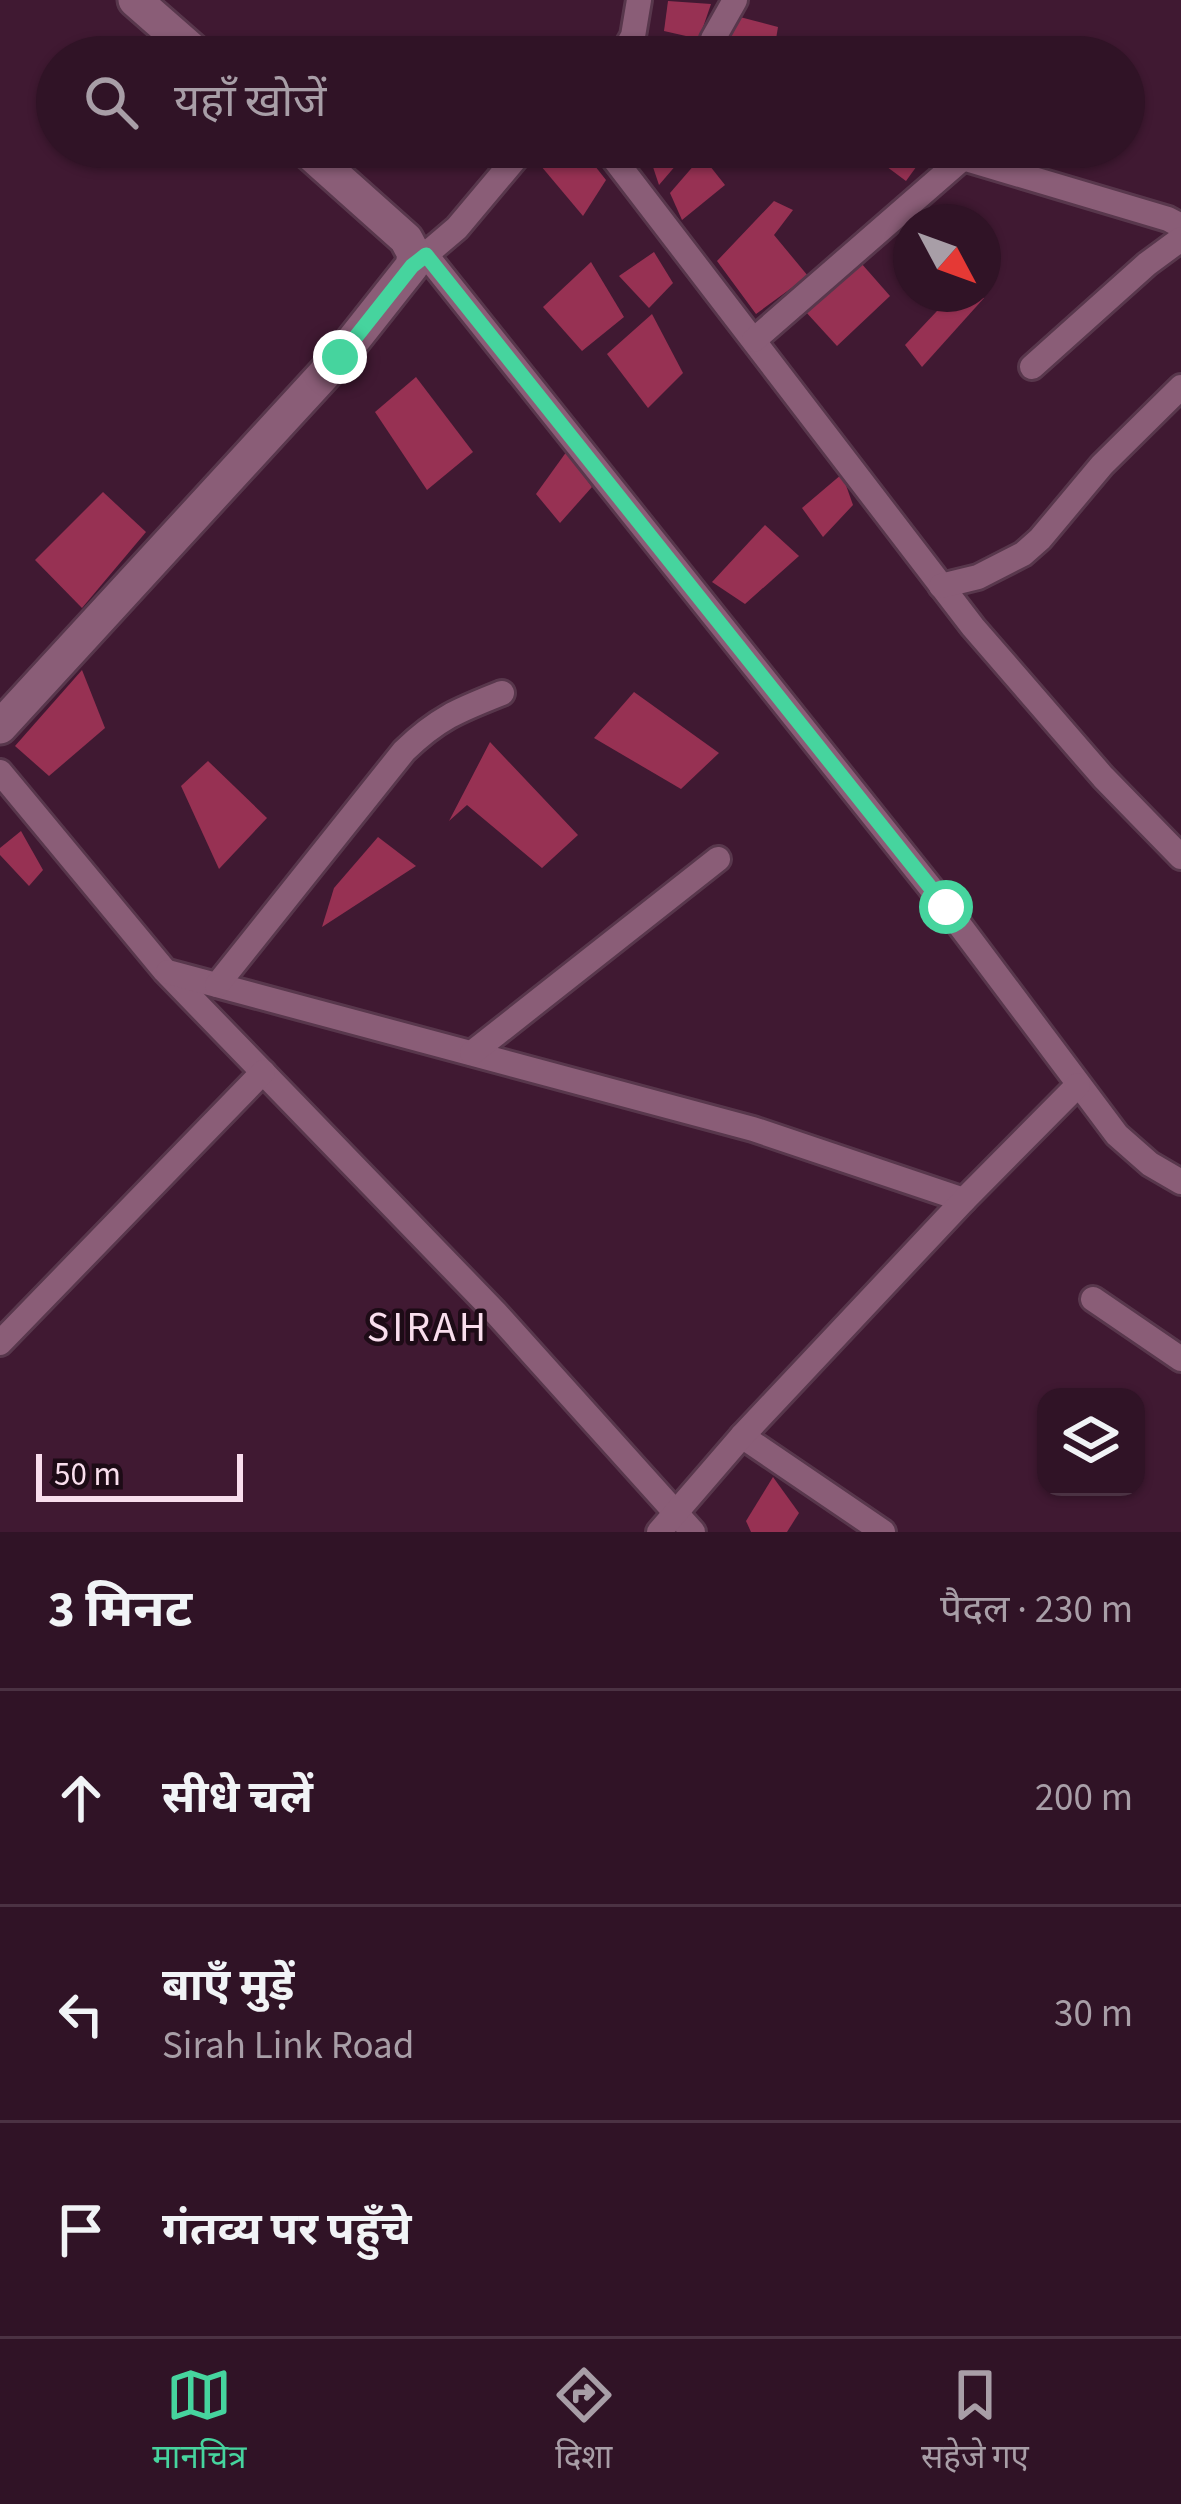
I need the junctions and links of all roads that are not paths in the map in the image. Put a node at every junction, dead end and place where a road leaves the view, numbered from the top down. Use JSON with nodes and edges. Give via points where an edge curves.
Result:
{"nodes":[{"id":1,"x":135,"y":0,"type":"edge"},
{"id":2,"x":638,"y":0,"type":"edge"},
{"id":3,"x":735,"y":0,"type":"edge"},
{"id":4,"x":176,"y":36,"type":"edge"},
{"id":5,"x":632,"y":36,"type":"edge"},
{"id":6,"x":715,"y":36,"type":"edge"},
{"id":7,"x":327,"y":168,"type":"edge"},
{"id":8,"x":507,"y":168,"type":"edge"},
{"id":9,"x":621,"y":168,"type":"edge"},
{"id":10,"x":952,"y":168,"type":"edge"},
{"id":11,"x":997,"y":168,"type":"edge"},
{"id":12,"x":1181,"y":226,"type":"edge"},
{"id":13,"x":1181,"y":239,"type":"edge"},
{"id":14,"x":419,"y":260,"type":"junction"},
{"id":15,"x":754,"y":340,"type":"junction"},
{"id":16,"x":1032,"y":368,"type":"dead end"},
{"id":17,"x":1181,"y":387,"type":"edge"},
{"id":18,"x":941,"y":586,"type":"junction"},
{"id":19,"x":502,"y":693,"type":"dead end"},
{"id":20,"x":0,"y":728,"type":"edge"},
{"id":21,"x":0,"y":772,"type":"edge"},
{"id":22,"x":1181,"y":857,"type":"edge"},
{"id":23,"x":718,"y":859,"type":"dead end"},
{"id":24,"x":165,"y":971,"type":"junction"},
{"id":25,"x":217,"y":985,"type":"junction"},
{"id":26,"x":472,"y":1053,"type":"junction"},
{"id":27,"x":263,"y":1072,"type":"junction"},
{"id":28,"x":1078,"y":1085,"type":"junction"},
{"id":29,"x":1181,"y":1182,"type":"edge"},
{"id":30,"x":964,"y":1200,"type":"junction"},
{"id":31,"x":1093,"y":1298,"type":"dead end"},
{"id":32,"x":0,"y":1343,"type":"edge"},
{"id":33,"x":1181,"y":1359,"type":"edge"},
{"id":34,"x":742,"y":1436,"type":"junction"},
{"id":35,"x":676,"y":1526,"type":"edge"},
{"id":36,"x":883,"y":1532,"type":"edge"}],
"edges":[{"from":1,"to":4,"type":"street"},
{"from":2,"to":5,"type":"street"},
{"from":3,"to":6,"type":"street"},
{"from":7,"to":14,"type":"street"},
{"from":8,"to":14,"type":"street"},
{"from":9,"to":15,"type":"street"},
{"from":10,"to":15,"type":"street"},
{"from":11,"to":12,"type":"street"},
{"from":13,"to":16,"type":"street"},
{"from":14,"to":20,"type":"street"},
{"from":14,"to":28,"type":"street","via":[[946,907]]},
{"from":15,"to":18,"type":"street"},
{"from":17,"to":18,"type":"street","via":[[1023,554]]},
{"from":18,"to":22,"type":"street"},
{"from":19,"to":25,"type":"street","via":[[450,713],[404,751]]},
{"from":21,"to":24,"type":"street"},
{"from":23,"to":26,"type":"street"},
{"from":24,"to":25,"type":"street"},
{"from":24,"to":27,"type":"street"},
{"from":25,"to":26,"type":"street"},
{"from":26,"to":30,"type":"street","via":[[753,1129]]},
{"from":27,"to":32,"type":"street"},
{"from":27,"to":35,"type":"street","via":[[495,1312]]},
{"from":28,"to":29,"type":"street","via":[[1117,1136]]},
{"from":28,"to":30,"type":"street"},
{"from":30,"to":34,"type":"street"},
{"from":31,"to":33,"type":"street"},
{"from":34,"to":35,"type":"street"},
{"from":34,"to":36,"type":"street"}]}
